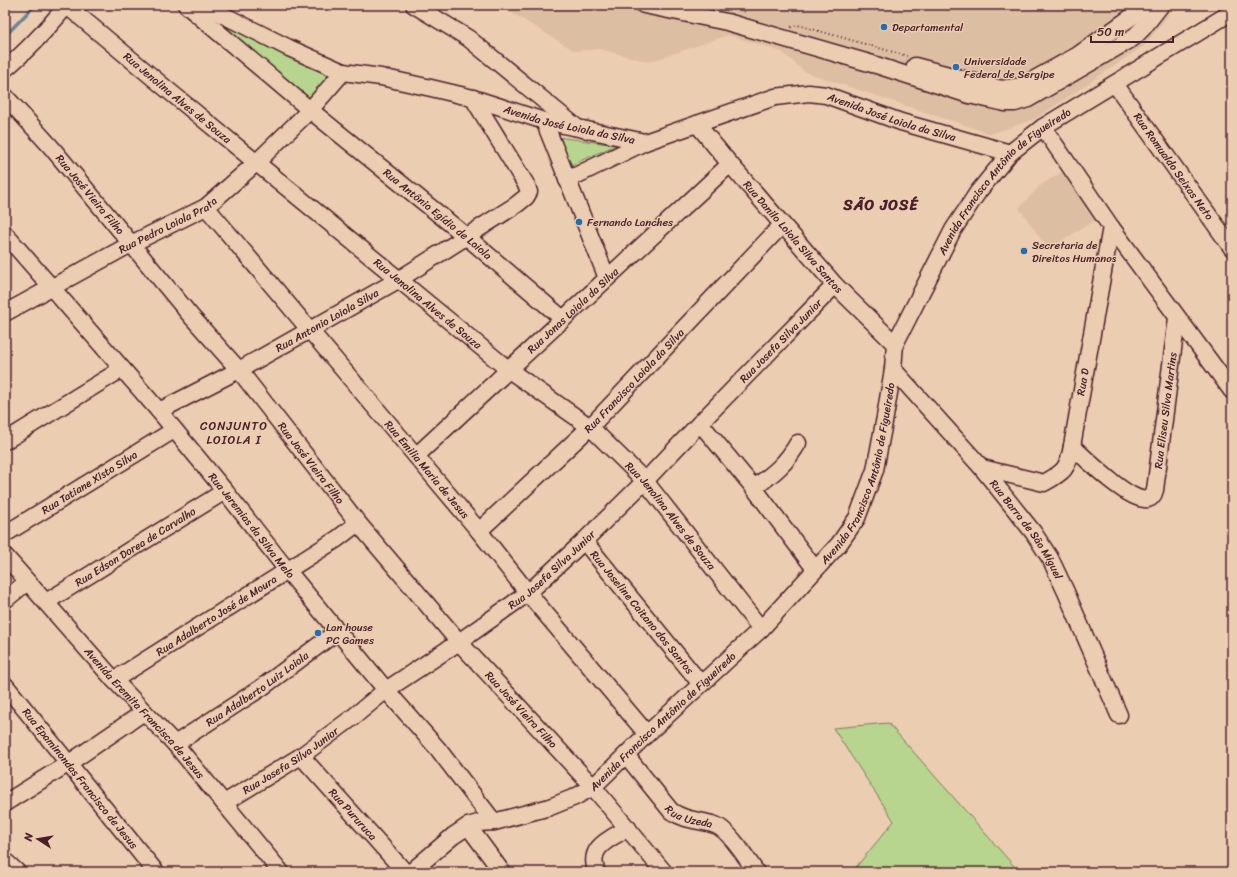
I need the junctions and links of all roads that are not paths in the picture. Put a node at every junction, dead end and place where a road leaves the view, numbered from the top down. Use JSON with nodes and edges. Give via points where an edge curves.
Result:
{"nodes":[{"id":1,"x":67,"y":5,"type":"edge"},
{"id":2,"x":186,"y":5,"type":"edge"},
{"id":3,"x":203,"y":5,"type":"edge"},
{"id":4,"x":414,"y":5,"type":"edge"},
{"id":5,"x":644,"y":5,"type":"edge"},
{"id":6,"x":696,"y":5,"type":"edge"},
{"id":7,"x":1142,"y":5,"type":"edge"},
{"id":8,"x":1161,"y":5,"type":"edge"},
{"id":9,"x":1232,"y":12,"type":"edge"},
{"id":10,"x":5,"y":69,"type":"edge"},
{"id":11,"x":343,"y":72,"type":"junction"},
{"id":12,"x":1115,"y":84,"type":"junction"},
{"id":13,"x":5,"y":96,"type":"edge"},
{"id":14,"x":473,"y":98,"type":"junction"},
{"id":15,"x":310,"y":110,"type":"junction"},
{"id":16,"x":544,"y":121,"type":"junction"},
{"id":17,"x":697,"y":124,"type":"junction"},
{"id":18,"x":1043,"y":127,"type":"junction"},
{"id":19,"x":577,"y":129,"type":"junction"},
{"id":20,"x":646,"y":142,"type":"junction"},
{"id":21,"x":1010,"y":153,"type":"junction"},
{"id":22,"x":256,"y":163,"type":"junction"},
{"id":23,"x":730,"y":164,"type":"junction"},
{"id":24,"x":567,"y":180,"type":"junction"},
{"id":25,"x":206,"y":207,"type":"junction"},
{"id":26,"x":782,"y":225,"type":"junction"},
{"id":27,"x":1111,"y":227,"type":"junction"},
{"id":28,"x":5,"y":234,"type":"edge"},
{"id":29,"x":467,"y":237,"type":"junction"},
{"id":30,"x":131,"y":244,"type":"junction"},
{"id":31,"x":1232,"y":248,"type":"edge"},
{"id":32,"x":607,"y":278,"type":"junction"},
{"id":33,"x":398,"y":280,"type":"junction"},
{"id":34,"x":835,"y":285,"type":"junction"},
{"id":35,"x":51,"y":288,"type":"junction"},
{"id":36,"x":5,"y":313,"type":"edge"},
{"id":37,"x":1178,"y":318,"type":"junction"},
{"id":38,"x":563,"y":319,"type":"junction"},
{"id":39,"x":310,"y":329,"type":"junction"},
{"id":40,"x":895,"y":344,"type":"junction"},
{"id":41,"x":122,"y":369,"type":"junction"},
{"id":42,"x":893,"y":369,"type":"junction"},
{"id":43,"x":239,"y":370,"type":"junction"},
{"id":44,"x":509,"y":370,"type":"junction"},
{"id":45,"x":1232,"y":391,"type":"edge"},
{"id":46,"x":158,"y":411,"type":"junction"},
{"id":47,"x":700,"y":423,"type":"junction"},
{"id":48,"x":590,"y":427,"type":"junction"},
{"id":49,"x":174,"y":430,"type":"junction"},
{"id":50,"x":5,"y":441,"type":"edge"},
{"id":51,"x":798,"y":443,"type":"dead end"},
{"id":52,"x":1072,"y":446,"type":"junction"},
{"id":53,"x":416,"y":456,"type":"junction"},
{"id":54,"x":982,"y":468,"type":"junction"},
{"id":55,"x":646,"y":482,"type":"junction"},
{"id":56,"x":754,"y":488,"type":"junction"},
{"id":57,"x":225,"y":491,"type":"junction"},
{"id":58,"x":358,"y":523,"type":"junction"},
{"id":59,"x":479,"y":531,"type":"junction"},
{"id":60,"x":5,"y":534,"type":"edge"},
{"id":61,"x":584,"y":541,"type":"junction"},
{"id":62,"x":5,"y":556,"type":"edge"},
{"id":63,"x":815,"y":569,"type":"junction"},
{"id":64,"x":287,"y":570,"type":"junction"},
{"id":65,"x":28,"y":582,"type":"junction"},
{"id":66,"x":528,"y":593,"type":"junction"},
{"id":67,"x":5,"y":600,"type":"edge"},
{"id":68,"x":46,"y":602,"type":"junction"},
{"id":69,"x":761,"y":629,"type":"junction"},
{"id":70,"x":338,"y":631,"type":"junction"},
{"id":71,"x":459,"y":642,"type":"junction"},
{"id":72,"x":114,"y":680,"type":"junction"},
{"id":73,"x":701,"y":684,"type":"junction"},
{"id":74,"x":5,"y":685,"type":"edge"},
{"id":75,"x":386,"y":690,"type":"junction"},
{"id":76,"x":144,"y":712,"type":"junction"},
{"id":77,"x":1119,"y":715,"type":"dead end"},
{"id":78,"x":647,"y":734,"type":"junction"},
{"id":79,"x":175,"y":744,"type":"junction"},
{"id":80,"x":626,"y":755,"type":"junction"},
{"id":81,"x":301,"y":756,"type":"junction"},
{"id":82,"x":69,"y":763,"type":"junction"},
{"id":83,"x":593,"y":787,"type":"junction"},
{"id":84,"x":5,"y":803,"type":"edge"},
{"id":85,"x":224,"y":803,"type":"junction"},
{"id":86,"x":494,"y":822,"type":"junction"},
{"id":87,"x":468,"y":826,"type":"junction"},
{"id":88,"x":628,"y":828,"type":"junction"},
{"id":89,"x":5,"y":861,"type":"edge"},
{"id":90,"x":17,"y":872,"type":"edge"},
{"id":91,"x":156,"y":872,"type":"edge"},
{"id":92,"x":281,"y":872,"type":"edge"},
{"id":93,"x":405,"y":872,"type":"edge"},
{"id":94,"x":412,"y":872,"type":"edge"},
{"id":95,"x":502,"y":872,"type":"edge"},
{"id":96,"x":597,"y":872,"type":"edge"},
{"id":97,"x":664,"y":872,"type":"edge"},
{"id":98,"x":756,"y":872,"type":"edge"}],
"edges":[{"from":1,"to":10,"type":"street","via":[[24,54]]},
{"from":1,"to":22,"type":"street","name":"Rua Jenolina Alves de Souza"},
{"from":2,"to":15,"type":"street","name":"Rua Antônio Egídio de Loiola"},
{"from":3,"to":11,"type":"street","name":"Avenida José Loiola da Silva"},
{"from":4,"to":19,"type":"street","via":[[468,38]]},
{"from":5,"to":8,"type":"street","via":[[727,22],[969,95],[1005,103],[1028,99],[1133,38]]},
{"from":6,"to":7,"type":"street","via":[[1001,89],[1022,86],[1078,55],[1137,13]]},
{"from":9,"to":12,"type":"street","name":"Avenida Francisco Antônio de Figueiredo"},
{"from":11,"to":14,"type":"street","name":"Avenida José Loiola da Silva","via":[[381,77]]},
{"from":11,"to":15,"type":"street","name":"Rua Pedro Loiola Prata"},
{"from":12,"to":18,"type":"street","name":"Avenida Francisco Antônio de Figueiredo"},
{"from":12,"to":31,"type":"street","name":"Rua Romualdo Seixas Neto"},
{"from":13,"to":30,"type":"street","name":"Rua José Vieira Filho","via":[[52,148]]},
{"from":14,"to":16,"type":"street","name":"Avenida José Loiola da Silva"},
{"from":14,"to":29,"type":"street","name":"Rua Antonio Loiola Silva","via":[[529,192],[521,201]]},
{"from":15,"to":22,"type":"street","name":"Rua Pedro Loiola Prata"},
{"from":15,"to":29,"type":"street","name":"Rua Antônio Egídio de Loiola"},
{"from":16,"to":19,"type":"street","name":"Avenida José Loiola da Silva"},
{"from":16,"to":24,"type":"street"},
{"from":17,"to":20,"type":"street","name":"Avenida José Loiola da Silva"},
{"from":17,"to":21,"type":"street","name":"Avenida José Loiola da Silva","via":[[775,96],[809,93],[826,95],[901,122]]},
{"from":17,"to":23,"type":"street","name":"Rua Danilo Loiola Silva Santos"},
{"from":18,"to":21,"type":"street","name":"Avenida Francisco Antônio de Figueiredo"},
{"from":18,"to":27,"type":"street"},
{"from":19,"to":20,"type":"street","name":"Avenida José Loiola da Silva"},
{"from":20,"to":24,"type":"street"},
{"from":21,"to":40,"type":"street","name":"Avenida Francisco Antônio de Figueiredo","via":[[978,192],[953,230]]},
{"from":22,"to":25,"type":"street","name":"Rua Pedro Loiola Prata"},
{"from":22,"to":33,"type":"street","name":"Rua Jenolina Alves de Souza"},
{"from":23,"to":26,"type":"street","name":"Rua Danilo Loiola Silva Santos"},
{"from":23,"to":32,"type":"street","name":"Rua Jonas Loiola da Silva"},
{"from":24,"to":32,"type":"street"},
{"from":25,"to":30,"type":"street","name":"Rua Pedro Loiola Prata"},
{"from":25,"to":39,"type":"street","name":"Rua Emilia Maria de Jesus"},
{"from":26,"to":34,"type":"street","name":"Rua Danilo Loiola Silva Santos"},
{"from":26,"to":48,"type":"street","name":"Rua Francisco Loiola da Silva"},
{"from":27,"to":37,"type":"street"},
{"from":27,"to":52,"type":"street","name":"Rua D"},
{"from":28,"to":35,"type":"street","name":"Rua Jeremias da Silva Melo"},
{"from":29,"to":33,"type":"street","name":"Rua Antonio Loiola Silva"},
{"from":29,"to":38,"type":"street","name":"Rua Antônio Egídio de Loiola"},
{"from":30,"to":35,"type":"street","name":"Rua Pedro Loiola Prata"},
{"from":30,"to":43,"type":"street","name":"Rua José Vieira Filho"},
{"from":32,"to":38,"type":"street","name":"Rua Jonas Loiola da Silva"},
{"from":33,"to":39,"type":"street","name":"Rua Antonio Loiola Silva"},
{"from":33,"to":44,"type":"street","name":"Rua Jenolina Alves de Souza"},
{"from":34,"to":40,"type":"street","name":"Rua Danilo Loiola Silva Santos"},
{"from":34,"to":47,"type":"street","name":"Rua Josefa Silva Junior"},
{"from":35,"to":36,"type":"street","name":"Rua Pedro Loiola Prata"},
{"from":35,"to":41,"type":"street","name":"Rua Jeremias da Silva Melo"},
{"from":37,"to":45,"type":"street"},
{"from":37,"to":52,"type":"street","name":"Rua Eliseu Silva Martins","via":[[1153,495],[1147,499],[1133,495],[1112,482]]},
{"from":38,"to":44,"type":"street","name":"Rua Jonas Loiola da Silva"},
{"from":39,"to":43,"type":"street","name":"Rua Antonio Loiola Silva"},
{"from":39,"to":53,"type":"street","name":"Rua Emilia Maria de Jesus"},
{"from":40,"to":42,"type":"street","name":"Avenida Francisco Antônio de Figueiredo"},
{"from":41,"to":46,"type":"street","name":"Rua Jeremias da Silva Melo"},
{"from":41,"to":50,"type":"street"},
{"from":42,"to":54,"type":"street","name":"Rua Barra de São Miguel"},
{"from":42,"to":63,"type":"street","name":"Avenida Francisco Antônio de Figueiredo","via":[[886,417],[865,499],[857,518],[839,544]]},
{"from":43,"to":46,"type":"street","name":"Rua Antonio Loiola Silva"},
{"from":43,"to":58,"type":"street","name":"Rua José Vieira Filho"},
{"from":44,"to":48,"type":"street","name":"Rua Jenolina Alves de Souza"},
{"from":44,"to":53,"type":"street","name":"Rua Jonas Loiola da Silva"},
{"from":46,"to":49,"type":"street","name":"Rua Jeremias da Silva Melo"},
{"from":47,"to":55,"type":"street","name":"Rua Josefa Silva Junior"},
{"from":47,"to":56,"type":"street"},
{"from":48,"to":55,"type":"street","name":"Rua Jenolina Alves de Souza"},
{"from":48,"to":59,"type":"street","name":"Rua Francisco Loiola da Silva"},
{"from":49,"to":57,"type":"street","name":"Rua Jeremias da Silva Melo"},
{"from":49,"to":60,"type":"street","name":"Rua Tatiane Xisto Silva"},
{"from":51,"to":56,"type":"street","via":[[791,456],[779,469]]},
{"from":52,"to":54,"type":"street","name":"Rua D","via":[[1064,470],[1044,483]]},
{"from":53,"to":59,"type":"street","name":"Rua Emilia Maria de Jesus"},
{"from":54,"to":77,"type":"street","name":"Rua Barra de São Miguel","via":[[1033,532],[1050,558]]},
{"from":55,"to":61,"type":"street","name":"Rua Josefa Silva Junior"},
{"from":55,"to":69,"type":"street","name":"Rua Jenolina Alves de Souza"},
{"from":56,"to":63,"type":"street"},
{"from":57,"to":64,"type":"street","name":"Rua Jeremias da Silva Melo"},
{"from":57,"to":68,"type":"street","name":"Rua Edson Dorea de Carvalho"},
{"from":58,"to":64,"type":"street","name":"Rua Adalberto José de Moura"},
{"from":58,"to":71,"type":"street","name":"Rua José Vieira Filho"},
{"from":59,"to":66,"type":"street","name":"Rua Emilia Maria de Jesus"},
{"from":61,"to":66,"type":"street","name":"Rua Josefa Silva Junior"},
{"from":61,"to":73,"type":"street","name":"Rua Joseline Caitano dos Santos"},
{"from":62,"to":65,"type":"street","name":"Avenida Eremita Francisca de Jesus"},
{"from":63,"to":69,"type":"street","name":"Avenida Francisco Antônio de Figueiredo"},
{"from":64,"to":70,"type":"street","name":"Rua Jeremias da Silva Melo"},
{"from":64,"to":72,"type":"street","name":"Rua Adalberto José de Moura"},
{"from":65,"to":67,"type":"street"},
{"from":65,"to":68,"type":"street","name":"Avenida Eremita Francisca de Jesus"},
{"from":66,"to":71,"type":"street","name":"Rua Josefa Silva Junior"},
{"from":66,"to":78,"type":"street","name":"Rua Emilia Maria de Jesus"},
{"from":68,"to":72,"type":"street","name":"Avenida Eremita Francisca de Jesus"},
{"from":69,"to":73,"type":"street","name":"Avenida Francisco Antônio de Figueiredo"},
{"from":70,"to":75,"type":"street","name":"Rua Jeremias da Silva Melo"},
{"from":70,"to":79,"type":"street","name":"Rua Adalberto Luiz Loiola","via":[[261,688]]},
{"from":71,"to":75,"type":"street","name":"Rua Josefa Silva Junior"},
{"from":71,"to":83,"type":"street","name":"Rua José Vieira Filho"},
{"from":72,"to":76,"type":"street","name":"Avenida Eremita Francisca de Jesus"},
{"from":73,"to":78,"type":"street","name":"Avenida Francisco Antônio de Figueiredo"},
{"from":74,"to":82,"type":"street","name":"Rua Epaminondas Francisco de Jesus"},
{"from":75,"to":81,"type":"street","name":"Rua Josefa Silva Junior"},
{"from":75,"to":86,"type":"street","name":"Rua Jeremias da Silva Melo","via":[[438,749]]},
{"from":76,"to":79,"type":"street","name":"Avenida Eremita Francisca de Jesus"},
{"from":76,"to":82,"type":"street"},
{"from":78,"to":80,"type":"street","name":"Avenida Francisco Antônio de Figueiredo"},
{"from":79,"to":85,"type":"street","name":"Avenida Eremita Francisca de Jesus"},
{"from":80,"to":83,"type":"street","name":"Avenida Francisco Antônio de Figueiredo"},
{"from":80,"to":98,"type":"street","name":"Rua Uzeda","via":[[671,811],[689,820],[716,825],[724,830]]},
{"from":81,"to":85,"type":"street","name":"Rua Josefa Silva Junior"},
{"from":81,"to":93,"type":"street","name":"Rua Pururuca"},
{"from":82,"to":84,"type":"street"},
{"from":82,"to":91,"type":"street","name":"Rua Epaminondas Francisco de Jesus"},
{"from":83,"to":86,"type":"street","name":"Avenida Francisco Antônio de Figueiredo","via":[[550,807]]},
{"from":83,"to":88,"type":"street","name":"Rua José Vieira Filho"},
{"from":85,"to":92,"type":"street","name":"Avenida Eremita Francisca de Jesus"},
{"from":86,"to":87,"type":"street","name":"Avenida Francisco Antônio de Figueiredo"},
{"from":87,"to":94,"type":"street","name":"Avenida Francisco Antônio de Figueiredo"},
{"from":87,"to":95,"type":"street"},
{"from":88,"to":96,"type":"street","via":[[599,846],[594,860]]},
{"from":88,"to":97,"type":"street","name":"Rua José Vieira Filho"},
{"from":89,"to":90,"type":"street"}]}
